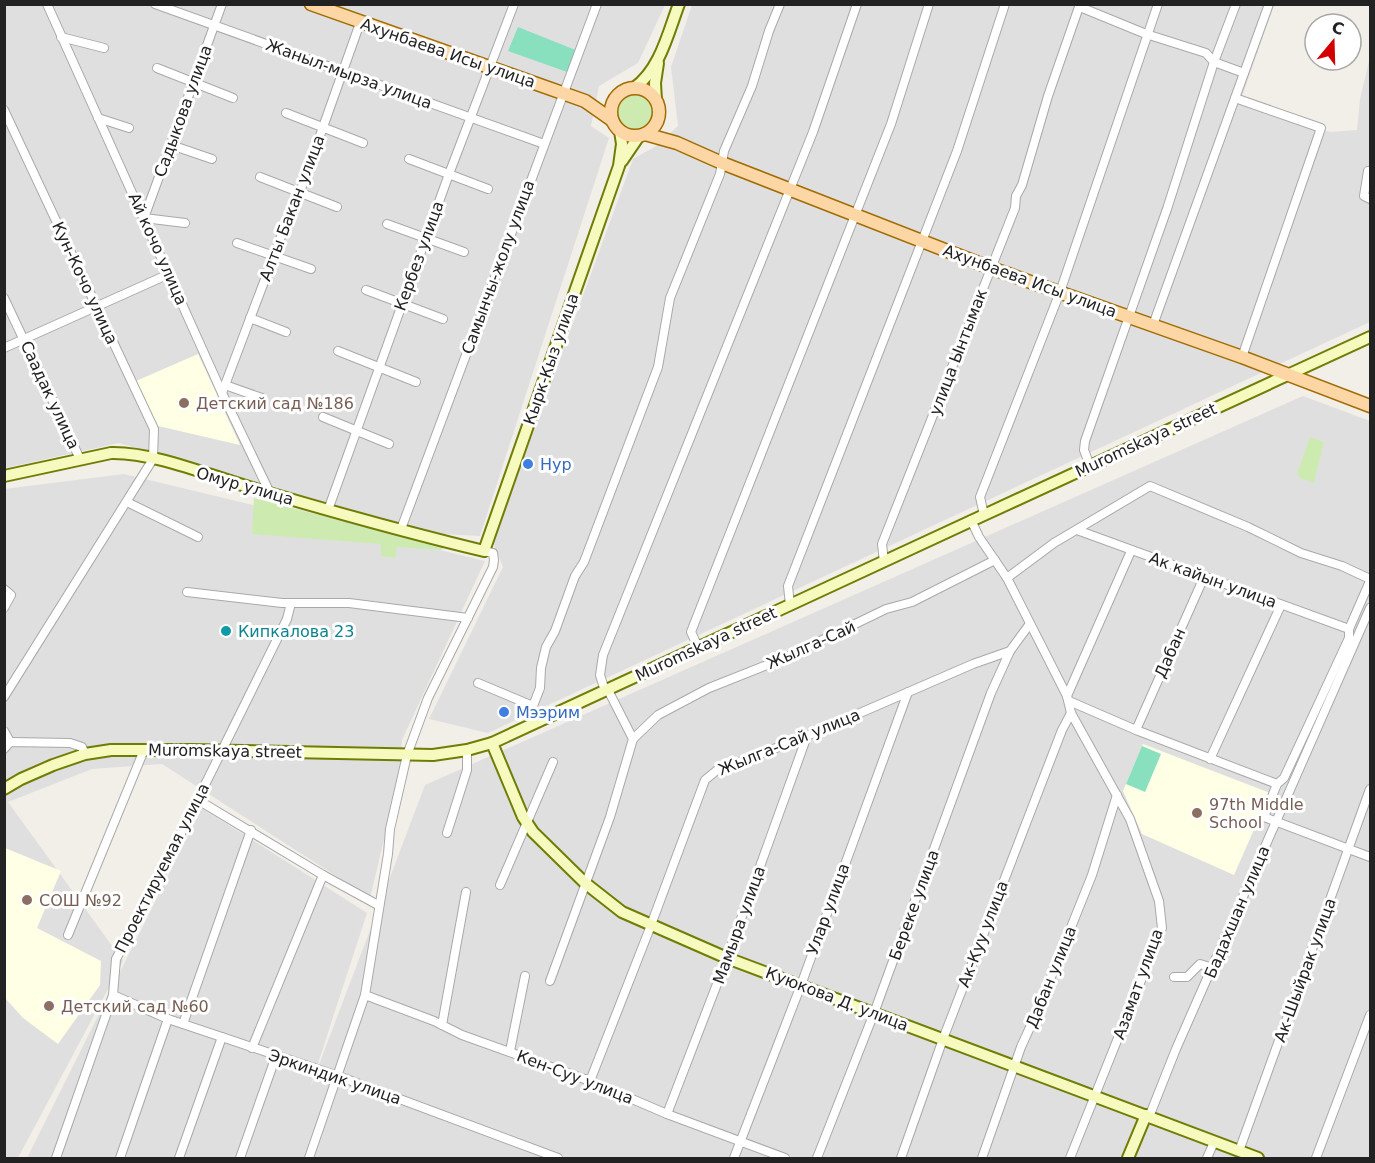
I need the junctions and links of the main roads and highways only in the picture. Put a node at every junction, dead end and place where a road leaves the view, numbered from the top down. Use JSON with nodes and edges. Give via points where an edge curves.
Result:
{"nodes":[{"id":1,"x":311,"y":4,"type":"edge"},
{"id":2,"x":615,"y":99,"type":"junction"},
{"id":3,"x":585,"y":101,"type":"junction"},
{"id":4,"x":659,"y":115,"type":"junction"},
{"id":5,"x":612,"y":120,"type":"junction"},
{"id":6,"x":642,"y":135,"type":"junction"},
{"id":7,"x":692,"y":149,"type":"junction"},
{"id":8,"x":1371,"y":406,"type":"edge"}],
"edges":[{"from":1,"to":3,"type":"main road","name":"Ахунбаева Исы улица"},
{"from":2,"to":3,"type":"main road","name":"Ахунбаева Исы улица"},
{"from":2,"to":4,"type":"main road","via":[[634,88],[648,92],[656,100]]},
{"from":2,"to":5,"type":"main road"},
{"from":3,"to":5,"type":"main road","name":"Ахунбаева Исы улица"},
{"from":4,"to":6,"type":"main road","via":[[655,126]]},
{"from":4,"to":7,"type":"main road","name":"Ахунбаева Исы улица","via":[[666,131]]},
{"from":5,"to":6,"type":"main road","via":[[620,131],[630,136]]},
{"from":6,"to":7,"type":"main road","name":"Ахунбаева Исы улица"},
{"from":7,"to":8,"type":"main road","name":"Ахунбаева Исы улица","via":[[991,268]]}]}
